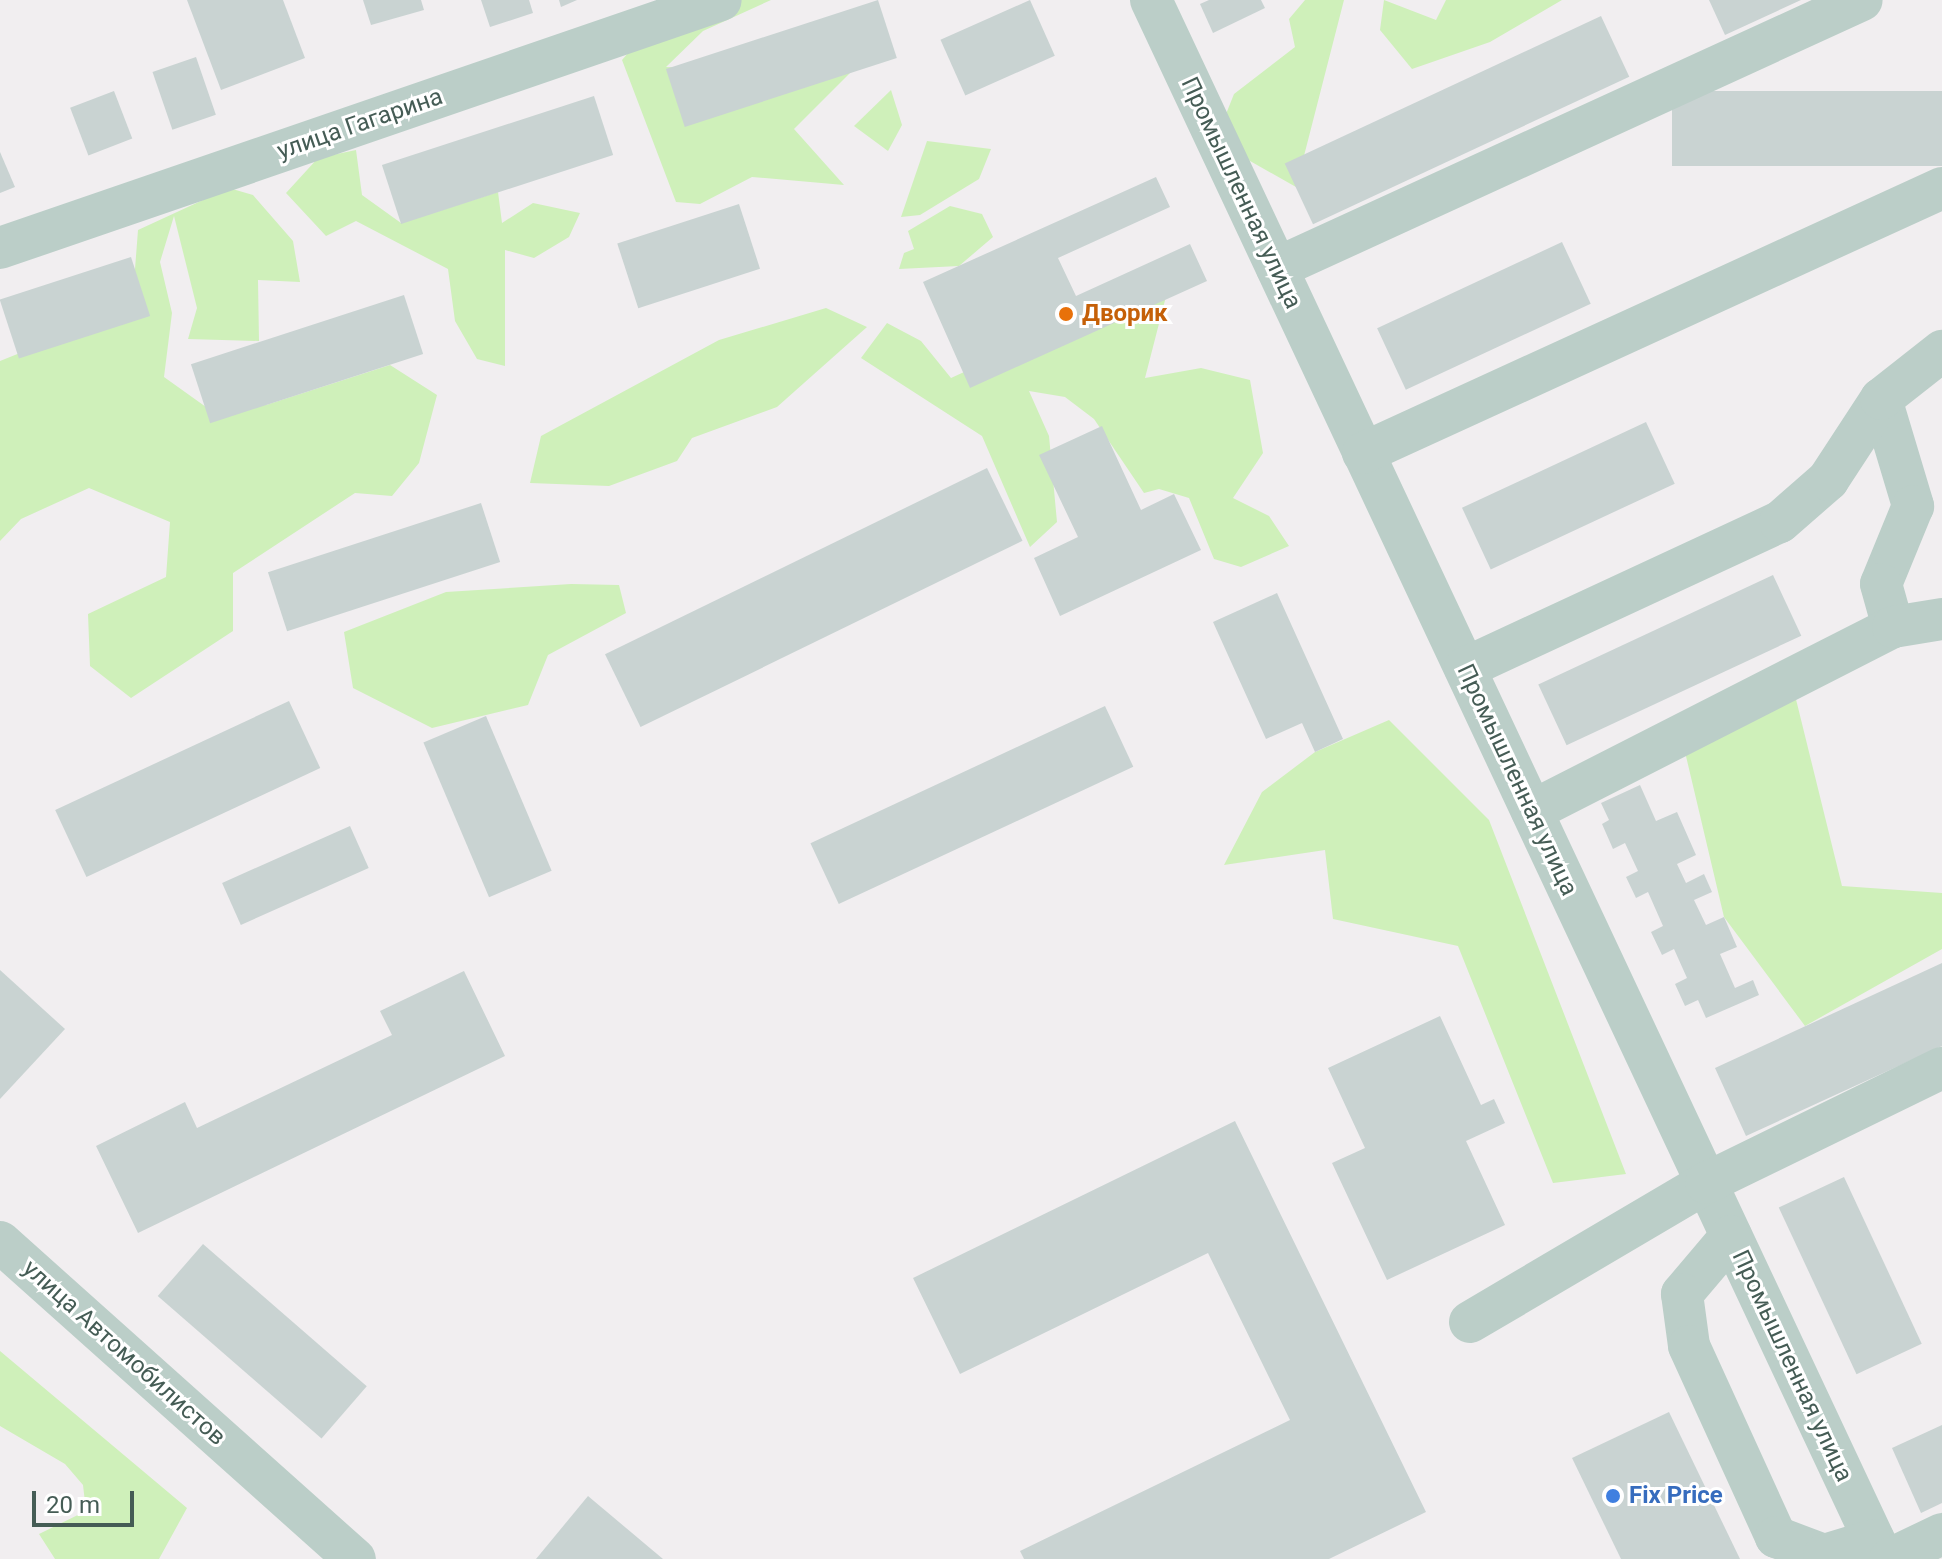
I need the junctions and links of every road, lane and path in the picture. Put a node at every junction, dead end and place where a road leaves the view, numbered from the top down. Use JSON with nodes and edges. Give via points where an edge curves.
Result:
{"nodes":[{"id":1,"x":721,"y":0,"type":"edge"},
{"id":2,"x":1151,"y":0,"type":"edge"},
{"id":3,"x":1862,"y":0,"type":"edge"},
{"id":4,"x":1942,"y":188,"type":"edge"},
{"id":5,"x":0,"y":248,"type":"edge"},
{"id":6,"x":1277,"y":268,"type":"junction"},
{"id":7,"x":1942,"y":351,"type":"edge"},
{"id":8,"x":1881,"y":399,"type":"junction"},
{"id":9,"x":1363,"y":453,"type":"junction"},
{"id":10,"x":1927,"y":497,"type":"edge"},
{"id":11,"x":1942,"y":619,"type":"edge"},
{"id":12,"x":1893,"y":627,"type":"junction"},
{"id":13,"x":1465,"y":668,"type":"junction"},
{"id":14,"x":1532,"y":811,"type":"junction"},
{"id":15,"x":1942,"y":1068,"type":"edge"},
{"id":16,"x":1706,"y":1183,"type":"junction"},
{"id":17,"x":1731,"y":1236,"type":"junction"},
{"id":18,"x":0,"y":1242,"type":"edge"},
{"id":19,"x":1470,"y":1322,"type":"dead end"},
{"id":20,"x":1942,"y":1534,"type":"edge"},
{"id":21,"x":1882,"y":1553,"type":"edge"},
{"id":22,"x":355,"y":1559,"type":"edge"}],
"edges":[{"from":1,"to":5,"type":"street","name":"улица Гагарина"},
{"from":2,"to":6,"type":"street","name":"Промышленная улица"},
{"from":3,"to":6,"type":"street"},
{"from":4,"to":9,"type":"street"},
{"from":6,"to":9,"type":"street","name":"Промышленная улица"},
{"from":7,"to":8,"type":"street"},
{"from":8,"to":10,"type":"street"},
{"from":8,"to":13,"type":"street","via":[[1828,480],[1780,522]]},
{"from":9,"to":13,"type":"street","name":"Промышленная улица"},
{"from":10,"to":12,"type":"street","via":[[1881,584]]},
{"from":11,"to":12,"type":"street"},
{"from":12,"to":14,"type":"street"},
{"from":13,"to":14,"type":"street","name":"Промышленная улица"},
{"from":14,"to":16,"type":"street","name":"Промышленная улица"},
{"from":15,"to":16,"type":"street"},
{"from":16,"to":17,"type":"street","name":"Промышленная улица"},
{"from":16,"to":19,"type":"street"},
{"from":17,"to":21,"type":"street","name":"Промышленная улица"},
{"from":17,"to":21,"type":"street","via":[[1682,1294],[1689,1346],[1776,1537],[1824,1555]]},
{"from":18,"to":22,"type":"street","name":"улица Автомобилистов"},
{"from":20,"to":21,"type":"street"}]}
